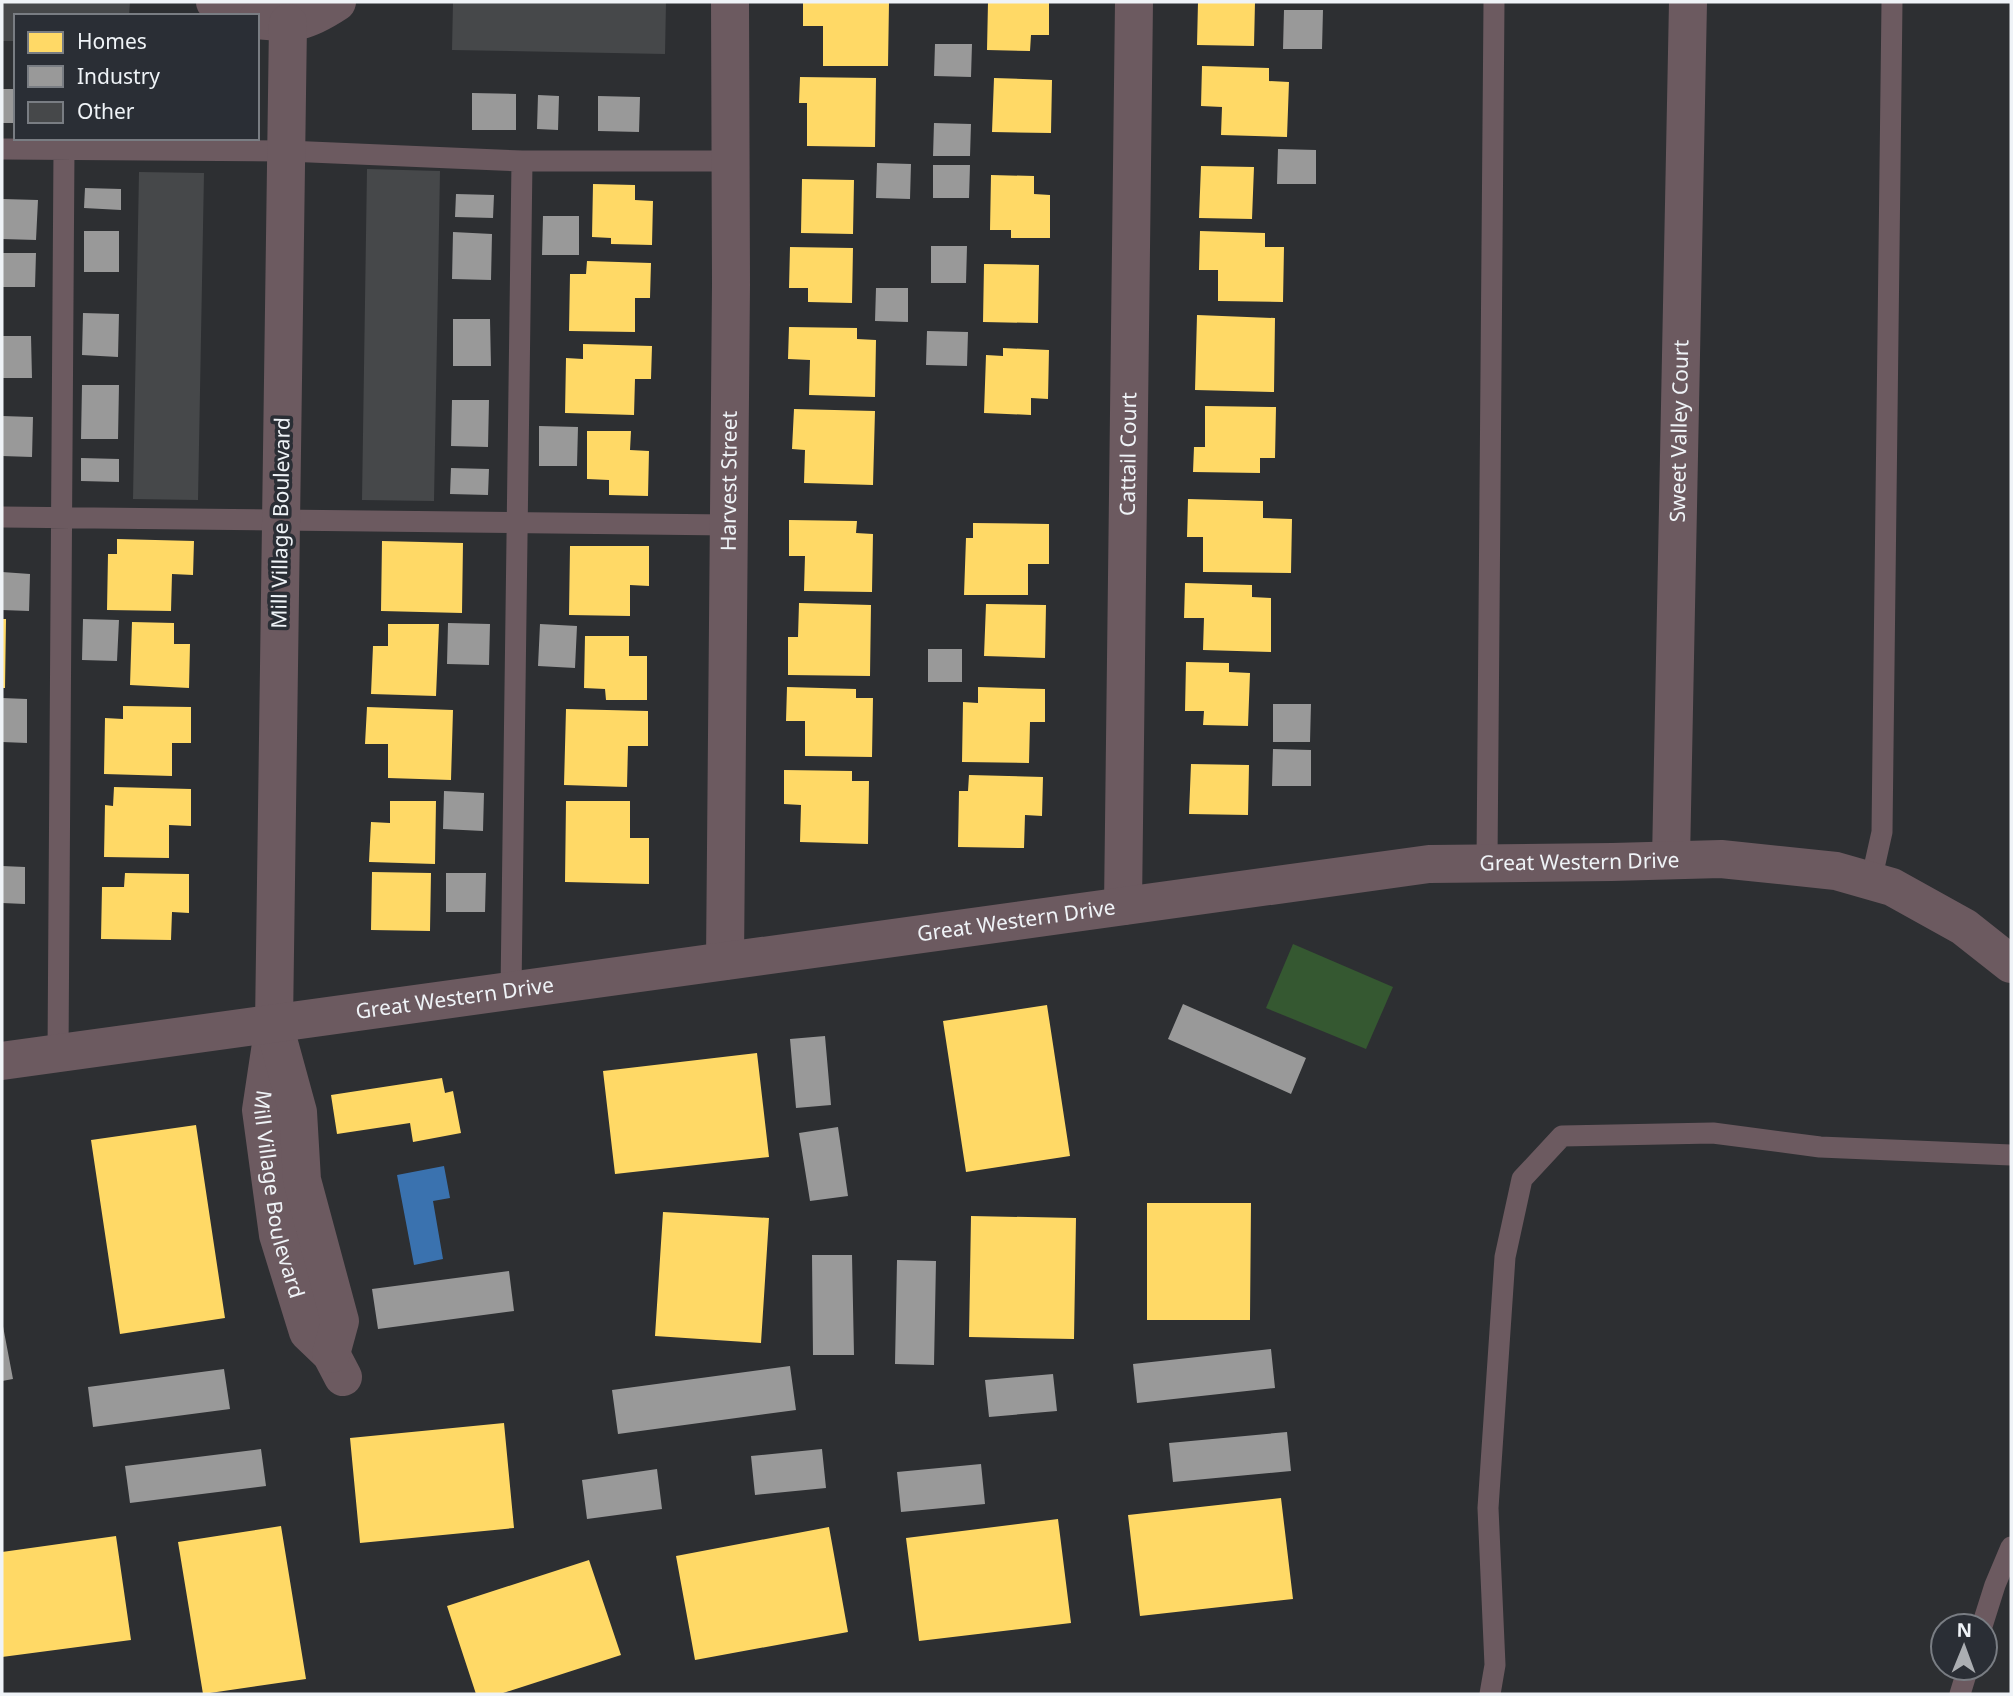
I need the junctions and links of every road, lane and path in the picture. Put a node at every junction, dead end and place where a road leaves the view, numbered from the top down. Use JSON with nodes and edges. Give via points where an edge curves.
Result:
{"nodes":[{"id":1,"x":215,"y":2,"type":"edge"},
{"id":2,"x":337,"y":2,"type":"edge"},
{"id":3,"x":730,"y":2,"type":"edge"},
{"id":4,"x":1134,"y":2,"type":"edge"},
{"id":5,"x":1494,"y":2,"type":"edge"},
{"id":6,"x":1688,"y":2,"type":"edge"},
{"id":7,"x":1892,"y":2,"type":"edge"},
{"id":8,"x":236,"y":14,"type":"edge"},
{"id":9,"x":273,"y":22,"type":"edge"},
{"id":10,"x":2,"y":149,"type":"edge"},
{"id":11,"x":64,"y":149,"type":"junction"},
{"id":12,"x":287,"y":151,"type":"junction"},
{"id":13,"x":522,"y":161,"type":"junction"},
{"id":14,"x":731,"y":161,"type":"junction"},
{"id":15,"x":2,"y":517,"type":"edge"},
{"id":16,"x":61,"y":517,"type":"junction"},
{"id":17,"x":281,"y":520,"type":"junction"},
{"id":18,"x":518,"y":523,"type":"junction"},
{"id":19,"x":729,"y":525,"type":"junction"},
{"id":20,"x":1671,"y":860,"type":"junction"},
{"id":21,"x":1487,"y":863,"type":"junction"},
{"id":22,"x":1871,"y":881,"type":"junction"},
{"id":23,"x":1123,"y":906,"type":"junction"},
{"id":24,"x":725,"y":961,"type":"junction"},
{"id":25,"x":2011,"y":964,"type":"edge"},
{"id":26,"x":511,"y":991,"type":"junction"},
{"id":27,"x":274,"y":1024,"type":"junction"},
{"id":28,"x":58,"y":1055,"type":"junction"},
{"id":29,"x":2,"y":1061,"type":"edge"},
{"id":30,"x":2011,"y":1155,"type":"edge"},
{"id":31,"x":337,"y":1366,"type":"dead end"},
{"id":32,"x":2011,"y":1547,"type":"edge"},
{"id":33,"x":1986,"y":1612,"type":"edge"},
{"id":34,"x":1490,"y":1694,"type":"edge"}],
"edges":[{"from":1,"to":8,"type":"street"},
{"from":2,"to":9,"type":"street","via":[[315,16]]},
{"from":3,"to":14,"type":"street","name":"Harvest Street"},
{"from":4,"to":23,"type":"street","name":"Cattail Court"},
{"from":5,"to":21,"type":"lane"},
{"from":6,"to":20,"type":"street","name":"Sweet Valley Court"},
{"from":7,"to":22,"type":"lane","via":[[1882,832]]},
{"from":9,"to":12,"type":"street","name":"Mill Village Boulevard"},
{"from":10,"to":11,"type":"lane"},
{"from":11,"to":12,"type":"lane"},
{"from":11,"to":16,"type":"lane"},
{"from":12,"to":13,"type":"lane"},
{"from":12,"to":17,"type":"street","name":"Mill Village Boulevard"},
{"from":13,"to":14,"type":"lane"},
{"from":13,"to":18,"type":"lane"},
{"from":14,"to":19,"type":"street","name":"Harvest Street"},
{"from":15,"to":16,"type":"lane"},
{"from":16,"to":17,"type":"lane"},
{"from":16,"to":28,"type":"lane"},
{"from":17,"to":18,"type":"lane"},
{"from":17,"to":27,"type":"street","name":"Mill Village Boulevard"},
{"from":18,"to":19,"type":"lane"},
{"from":18,"to":26,"type":"lane"},
{"from":19,"to":24,"type":"street","name":"Harvest Street"},
{"from":20,"to":21,"type":"street","name":"Great Western Drive"},
{"from":20,"to":22,"type":"street","name":"Great Western Drive","via":[[1721,859],[1836,871]]},
{"from":21,"to":23,"type":"street","name":"Great Western Drive","via":[[1429,864]]},
{"from":22,"to":25,"type":"street","name":"Great Western Drive","via":[[1892,887],[1964,927]]},
{"from":23,"to":24,"type":"street","name":"Great Western Drive"},
{"from":24,"to":26,"type":"street","name":"Great Western Drive"},
{"from":26,"to":27,"type":"street","name":"Great Western Drive"},
{"from":27,"to":28,"type":"street","name":"Great Western Drive"},
{"from":27,"to":31,"type":"street","name":"Mill Village Boulevard","via":[[261,1110],[278,1235],[309,1332]]},
{"from":28,"to":29,"type":"street","name":"Great Western Drive"},
{"from":30,"to":34,"type":"lane","via":[[1820,1147],[1713,1133],[1562,1136],[1522,1179],[1504,1257],[1488,1508],[1495,1665]]},
{"from":32,"to":33,"type":"lane"}]}
